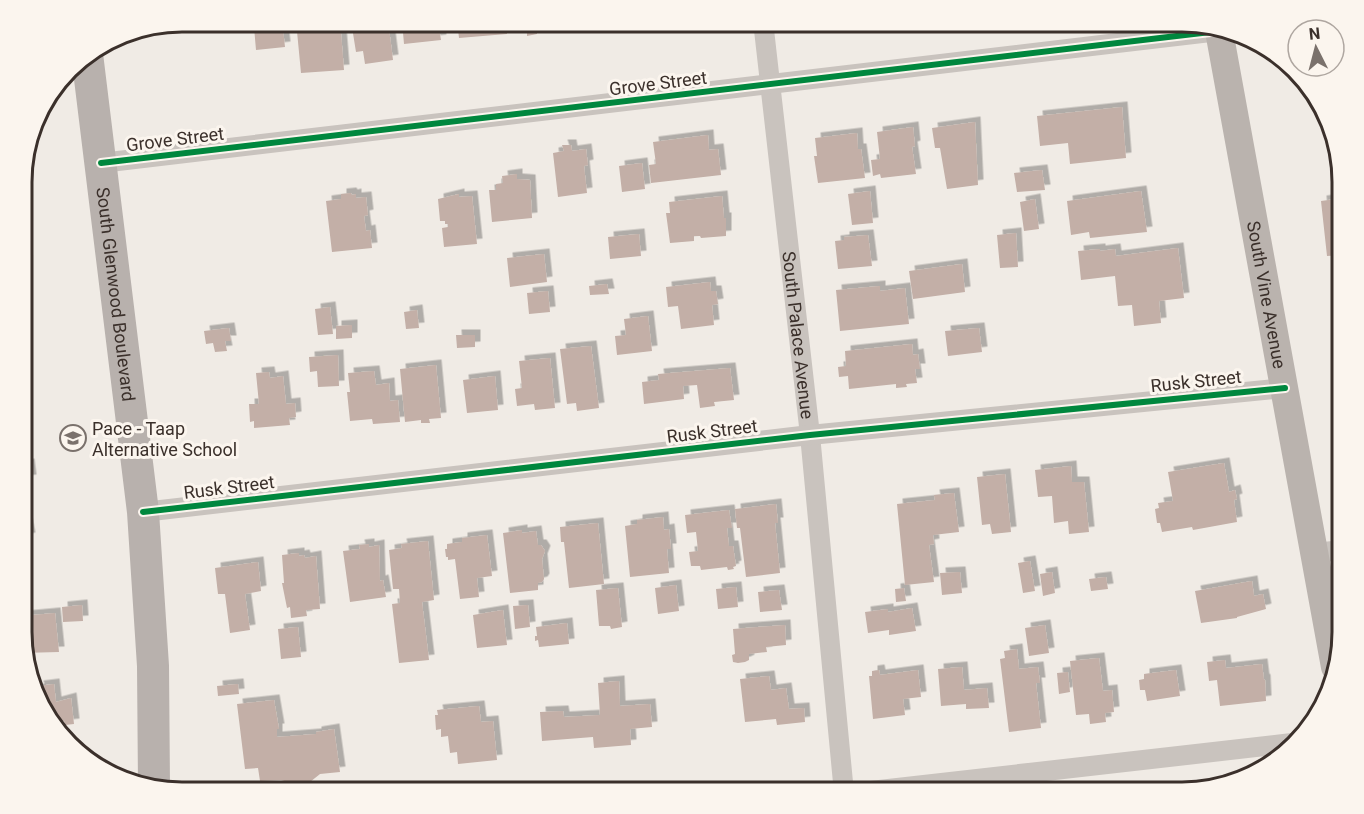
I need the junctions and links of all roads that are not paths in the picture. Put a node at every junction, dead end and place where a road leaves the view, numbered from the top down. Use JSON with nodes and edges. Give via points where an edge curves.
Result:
{"nodes":[{"id":1,"x":764,"y":32,"type":"edge"},
{"id":2,"x":1202,"y":33,"type":"edge"},
{"id":3,"x":1220,"y":37,"type":"edge"},
{"id":4,"x":88,"y":65,"type":"edge"},
{"id":5,"x":770,"y":85,"type":"junction"},
{"id":6,"x":101,"y":163,"type":"junction"},
{"id":7,"x":1285,"y":388,"type":"junction"},
{"id":8,"x":810,"y":435,"type":"junction"},
{"id":9,"x":143,"y":512,"type":"junction"},
{"id":10,"x":1332,"y":551,"type":"edge"},
{"id":11,"x":1314,"y":553,"type":"junction"},
{"id":12,"x":1331,"y":648,"type":"edge"},
{"id":13,"x":1282,"y":744,"type":"edge"},
{"id":14,"x":154,"y":779,"type":"edge"},
{"id":15,"x":843,"y":782,"type":"edge"},
{"id":16,"x":950,"y":782,"type":"edge"}],
"edges":[{"from":1,"to":5,"type":"street","name":"South Palace Avenue"},
{"from":2,"to":5,"type":"street","name":"Grove Street"},
{"from":3,"to":7,"type":"main road","name":"South Vine Avenue"},
{"from":4,"to":6,"type":"main road","name":"South Glenwood Boulevard"},
{"from":5,"to":6,"type":"street","name":"Grove Street"},
{"from":5,"to":8,"type":"street","name":"South Palace Avenue"},
{"from":6,"to":9,"type":"main road","name":"South Glenwood Boulevard"},
{"from":7,"to":8,"type":"street","name":"Rusk Street"},
{"from":7,"to":11,"type":"main road","name":"South Vine Avenue"},
{"from":8,"to":9,"type":"street","name":"Rusk Street"},
{"from":8,"to":15,"type":"street","name":"South Palace Avenue"},
{"from":9,"to":14,"type":"main road","name":"South Glenwood Boulevard","via":[[153,666]]},
{"from":10,"to":11,"type":"street"},
{"from":11,"to":12,"type":"main road","name":"South Vine Avenue"},
{"from":13,"to":16,"type":"street"}]}
